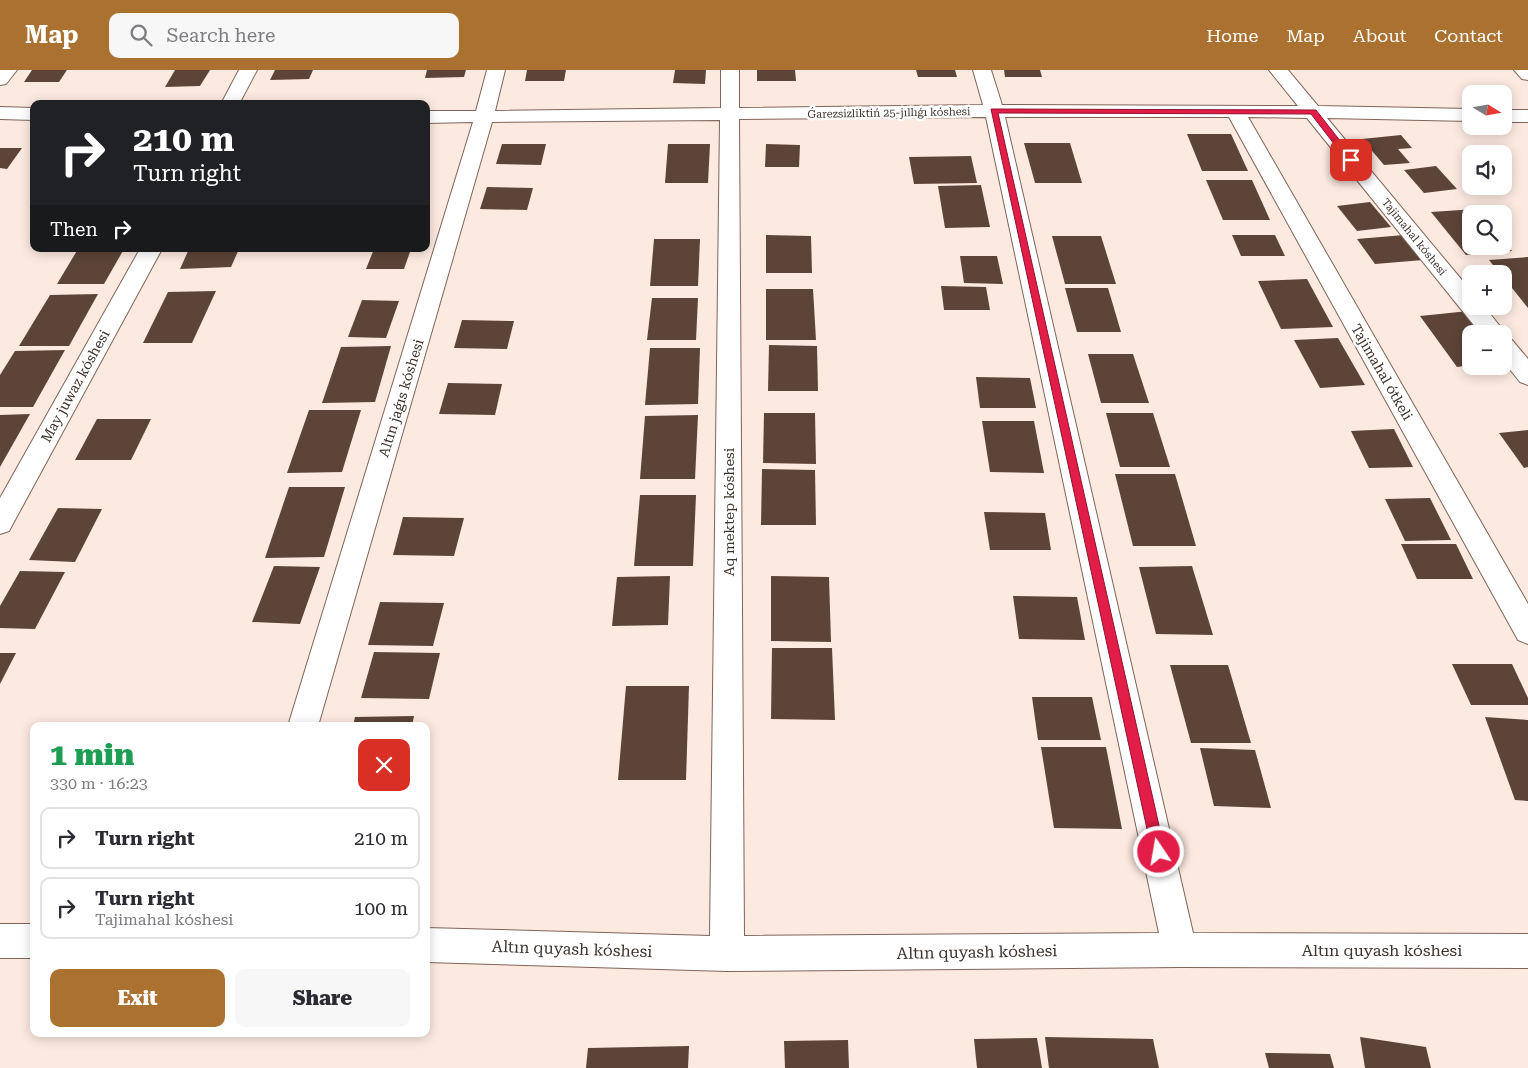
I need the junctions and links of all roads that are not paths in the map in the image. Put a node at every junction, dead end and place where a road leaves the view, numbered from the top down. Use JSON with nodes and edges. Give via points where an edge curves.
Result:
{"nodes":[{"id":1,"x":8,"y":70,"type":"edge"},
{"id":2,"x":248,"y":70,"type":"edge"},
{"id":3,"x":496,"y":70,"type":"edge"},
{"id":4,"x":730,"y":70,"type":"edge"},
{"id":5,"x":982,"y":70,"type":"edge"},
{"id":6,"x":1278,"y":70,"type":"edge"},
{"id":7,"x":1523,"y":70,"type":"edge"},
{"id":8,"x":1528,"y":75,"type":"edge"},
{"id":9,"x":0,"y":80,"type":"edge"},
{"id":10,"x":232,"y":100,"type":"edge"},
{"id":11,"x":994,"y":111,"type":"junction"},
{"id":12,"x":1313,"y":112,"type":"junction"},
{"id":13,"x":0,"y":113,"type":"edge"},
{"id":14,"x":1236,"y":113,"type":"junction"},
{"id":15,"x":30,"y":114,"type":"edge"},
{"id":16,"x":730,"y":115,"type":"junction"},
{"id":17,"x":1462,"y":115,"type":"edge"},
{"id":18,"x":1512,"y":116,"type":"edge"},
{"id":19,"x":1528,"y":116,"type":"edge"},
{"id":20,"x":430,"y":117,"type":"edge"},
{"id":21,"x":484,"y":117,"type":"junction"},
{"id":22,"x":149,"y":252,"type":"edge"},
{"id":23,"x":1487,"y":325,"type":"edge"},
{"id":24,"x":1512,"y":356,"type":"edge"},
{"id":25,"x":1528,"y":376,"type":"edge"},
{"id":26,"x":0,"y":523,"type":"edge"},
{"id":27,"x":1528,"y":631,"type":"edge"},
{"id":28,"x":304,"y":722,"type":"edge"},
{"id":29,"x":0,"y":941,"type":"edge"},
{"id":30,"x":30,"y":941,"type":"edge"},
{"id":31,"x":430,"y":945,"type":"edge"},
{"id":32,"x":1180,"y":950,"type":"junction"},
{"id":33,"x":1528,"y":951,"type":"edge"},
{"id":34,"x":727,"y":954,"type":"junction"}],
"edges":[{"from":1,"to":9,"type":"street"},
{"from":2,"to":10,"type":"street"},
{"from":3,"to":21,"type":"street","name":"Altın jaǵıs kóshesi"},
{"from":4,"to":16,"type":"street","name":"Aq mektep kóshesi"},
{"from":5,"to":11,"type":"street"},
{"from":6,"to":12,"type":"street","name":"Tajimahal kóshesi"},
{"from":7,"to":8,"type":"street"},
{"from":11,"to":14,"type":"street","name":"Ǵarezsizliktiń 25-jıllıǵı kóshesi"},
{"from":11,"to":16,"type":"street","name":"Ǵarezsizliktiń 25-jıllıǵı kóshesi"},
{"from":11,"to":32,"type":"street"},
{"from":12,"to":14,"type":"street","name":"Ǵarezsizliktiń 25-jıllıǵı kóshesi"},
{"from":12,"to":17,"type":"street","name":"Ǵarezsizliktiń 25-jıllıǵı kóshesi"},
{"from":12,"to":23,"type":"street","name":"Tajimahal kóshesi"},
{"from":13,"to":15,"type":"street"},
{"from":14,"to":27,"type":"street","name":"Tajimahal ótkeli"},
{"from":16,"to":21,"type":"street","name":"Ǵarezsizliktiń 25-jıllıǵı kóshesi"},
{"from":16,"to":34,"type":"street","name":"Aq mektep kóshesi"},
{"from":18,"to":19,"type":"street"},
{"from":20,"to":21,"type":"street","name":"Ǵarezsizliktiń 25-jıllıǵı kóshesi"},
{"from":21,"to":28,"type":"street","name":"Altın jaǵıs kóshesi"},
{"from":22,"to":26,"type":"street","name":"May juwaz kóshesi"},
{"from":24,"to":25,"type":"street"},
{"from":29,"to":30,"type":"street"},
{"from":31,"to":34,"type":"street","name":"Altın quyash kóshesi"},
{"from":32,"to":33,"type":"street","name":"Altın quyash kóshesi"},
{"from":32,"to":34,"type":"street","name":"Altın quyash kóshesi"}]}
